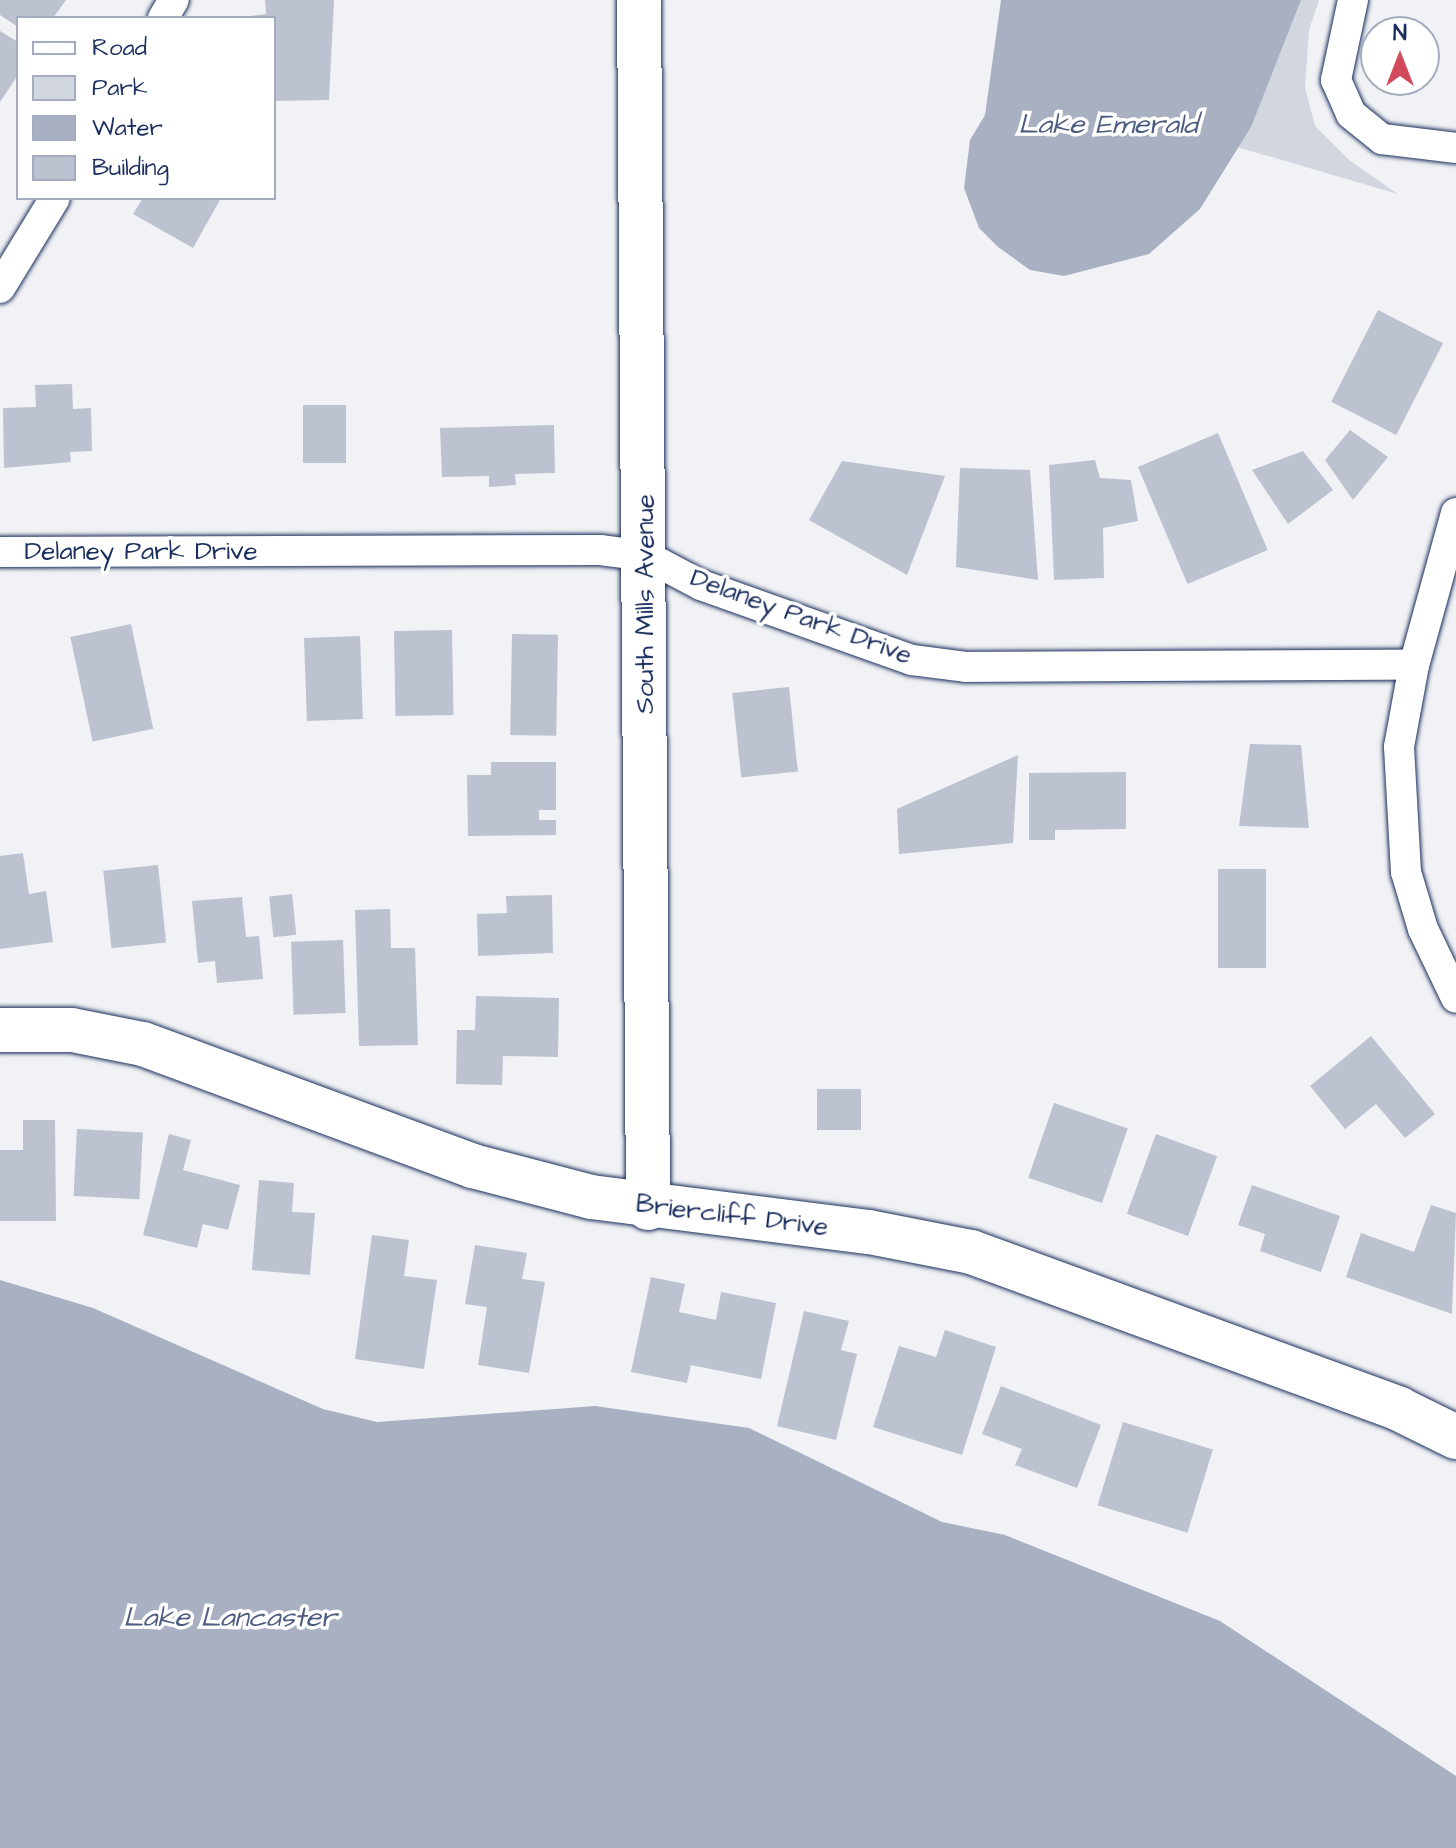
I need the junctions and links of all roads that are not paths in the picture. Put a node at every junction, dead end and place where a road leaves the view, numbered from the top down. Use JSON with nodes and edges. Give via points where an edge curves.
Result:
{"nodes":[{"id":1,"x":639,"y":0,"type":"edge"},
{"id":2,"x":1353,"y":0,"type":"edge"},
{"id":3,"x":1456,"y":148,"type":"edge"},
{"id":4,"x":54,"y":200,"type":"edge"},
{"id":5,"x":0,"y":288,"type":"edge"},
{"id":6,"x":1456,"y":513,"type":"edge"},
{"id":7,"x":0,"y":552,"type":"edge"},
{"id":8,"x":646,"y":556,"type":"junction"},
{"id":9,"x":1414,"y":665,"type":"junction"},
{"id":10,"x":1456,"y":998,"type":"edge"},
{"id":11,"x":0,"y":1030,"type":"edge"},
{"id":12,"x":648,"y":1208,"type":"junction"},
{"id":13,"x":1456,"y":1437,"type":"edge"}],
"edges":[{"from":1,"to":8,"type":"street","name":"South Mills Avenue"},
{"from":2,"to":3,"type":"street","via":[[1336,80],[1351,114],[1382,139]]},
{"from":4,"to":5,"type":"street"},
{"from":6,"to":9,"type":"street"},
{"from":7,"to":8,"type":"street","name":"Delaney Park Drive","via":[[600,550]]},
{"from":8,"to":9,"type":"street","name":"Delaney Park Drive","via":[[701,585],[912,660],[966,667]]},
{"from":8,"to":12,"type":"street","name":"South Mills Avenue"},
{"from":9,"to":10,"type":"street","via":[[1399,747],[1406,872],[1423,929]]},
{"from":11,"to":12,"type":"street","name":"Briercliff Drive","via":[[72,1030],[143,1044],[473,1166]]},
{"from":12,"to":13,"type":"street","name":"Briercliff Drive","via":[[869,1232],[971,1252],[1399,1409]]}]}
